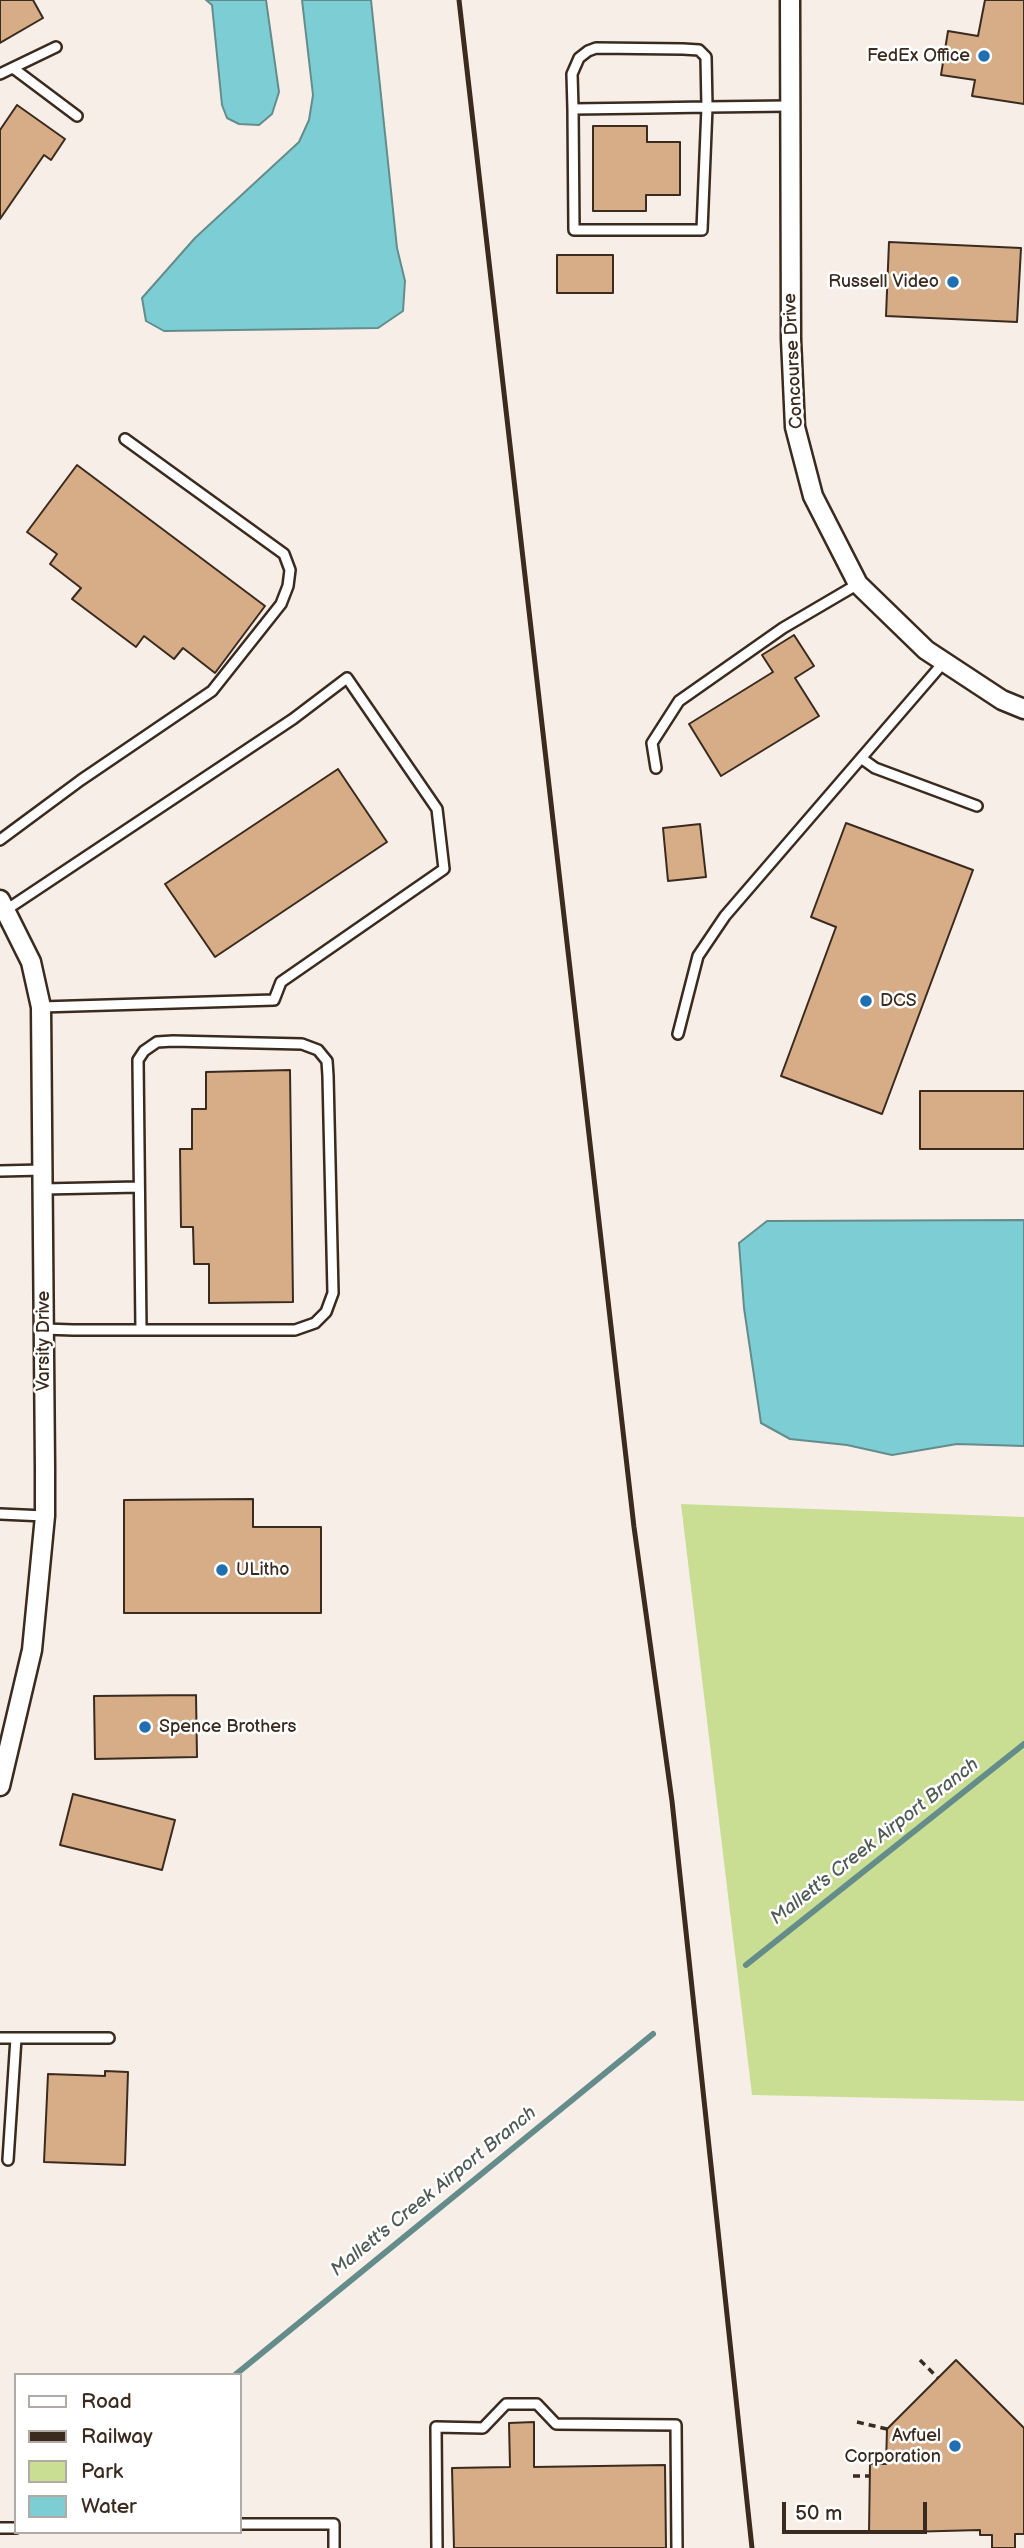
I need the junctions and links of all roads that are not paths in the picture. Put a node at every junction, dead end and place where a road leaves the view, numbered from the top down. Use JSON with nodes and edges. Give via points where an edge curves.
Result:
{"nodes":[{"id":1,"x":790,"y":0,"type":"edge"},
{"id":2,"x":56,"y":47,"type":"dead end"},
{"id":3,"x":13,"y":68,"type":"junction"},
{"id":4,"x":0,"y":74,"type":"edge"},
{"id":5,"x":789,"y":106,"type":"junction"},
{"id":6,"x":707,"y":107,"type":"junction"},
{"id":7,"x":573,"y":109,"type":"junction"},
{"id":8,"x":77,"y":116,"type":"dead end"},
{"id":9,"x":125,"y":439,"type":"dead end"},
{"id":10,"x":858,"y":584,"type":"junction"},
{"id":11,"x":944,"y":662,"type":"junction"},
{"id":12,"x":1024,"y":709,"type":"edge"},
{"id":13,"x":861,"y":758,"type":"junction"},
{"id":14,"x":656,"y":768,"type":"dead end"},
{"id":15,"x":977,"y":806,"type":"dead end"},
{"id":16,"x":0,"y":840,"type":"edge"},
{"id":17,"x":3,"y":905,"type":"edge"},
{"id":18,"x":41,"y":1007,"type":"junction"},
{"id":19,"x":678,"y":1034,"type":"dead end"},
{"id":20,"x":43,"y":1170,"type":"junction"},
{"id":21,"x":0,"y":1171,"type":"edge"},
{"id":22,"x":139,"y":1186,"type":"junction"},
{"id":23,"x":43,"y":1189,"type":"junction"},
{"id":24,"x":44,"y":1329,"type":"junction"},
{"id":25,"x":141,"y":1330,"type":"junction"},
{"id":26,"x":0,"y":1514,"type":"edge"},
{"id":27,"x":45,"y":1516,"type":"junction"},
{"id":28,"x":1,"y":1775,"type":"edge"},
{"id":29,"x":0,"y":2038,"type":"edge"},
{"id":30,"x":16,"y":2038,"type":"junction"},
{"id":31,"x":109,"y":2038,"type":"dead end"},
{"id":32,"x":8,"y":2160,"type":"dead end"},
{"id":33,"x":242,"y":2524,"type":"edge"},
{"id":34,"x":334,"y":2548,"type":"edge"},
{"id":35,"x":437,"y":2548,"type":"edge"},
{"id":36,"x":677,"y":2548,"type":"edge"}],
"edges":[{"from":1,"to":5,"type":"street","name":"Concourse Drive"},
{"from":2,"to":3,"type":"lane"},
{"from":3,"to":4,"type":"lane"},
{"from":3,"to":8,"type":"lane"},
{"from":5,"to":6,"type":"lane"},
{"from":5,"to":10,"type":"street","name":"Concourse Drive","via":[[795,427],[813,496]]},
{"from":6,"to":7,"type":"lane"},
{"from":6,"to":7,"type":"lane","via":[[706,57],[699,50],[596,48],[579,58],[572,74]]},
{"from":6,"to":7,"type":"lane","via":[[702,230],[574,230]]},
{"from":9,"to":16,"type":"lane","via":[[285,554],[288,586],[281,604],[212,691]]},
{"from":10,"to":11,"type":"street","name":"Concourse Drive"},
{"from":10,"to":14,"type":"lane","via":[[783,628],[679,701],[652,743]]},
{"from":11,"to":12,"type":"street","name":"Concourse Drive"},
{"from":11,"to":13,"type":"lane"},
{"from":13,"to":15,"type":"lane","via":[[875,768]]},
{"from":13,"to":19,"type":"lane","via":[[725,916],[698,956]]},
{"from":17,"to":18,"type":"street","name":"Varsity Drive","via":[[31,962]]},
{"from":17,"to":18,"type":"lane","via":[[293,719],[347,678],[437,809],[444,869],[281,982],[274,1000]]},
{"from":18,"to":20,"type":"street","name":"Varsity Drive"},
{"from":20,"to":21,"type":"lane"},
{"from":20,"to":23,"type":"street","name":"Varsity Drive"},
{"from":22,"to":23,"type":"lane"},
{"from":22,"to":25,"type":"lane"},
{"from":22,"to":25,"type":"lane","via":[[138,1060],[157,1042],[302,1044],[318,1050],[327,1061],[332,1293],[326,1312],[315,1323],[295,1330]]},
{"from":23,"to":24,"type":"street","name":"Varsity Drive"},
{"from":24,"to":25,"type":"lane"},
{"from":24,"to":27,"type":"street","name":"Varsity Drive"},
{"from":26,"to":27,"type":"lane"},
{"from":27,"to":28,"type":"street","name":"Varsity Drive","via":[[32,1650]]},
{"from":29,"to":30,"type":"lane"},
{"from":30,"to":31,"type":"lane"},
{"from":30,"to":32,"type":"lane"},
{"from":33,"to":34,"type":"lane","via":[[334,2524]]},
{"from":35,"to":36,"type":"lane","via":[[436,2427],[484,2428],[506,2404],[537,2404],[556,2424],[676,2425]]}]}
